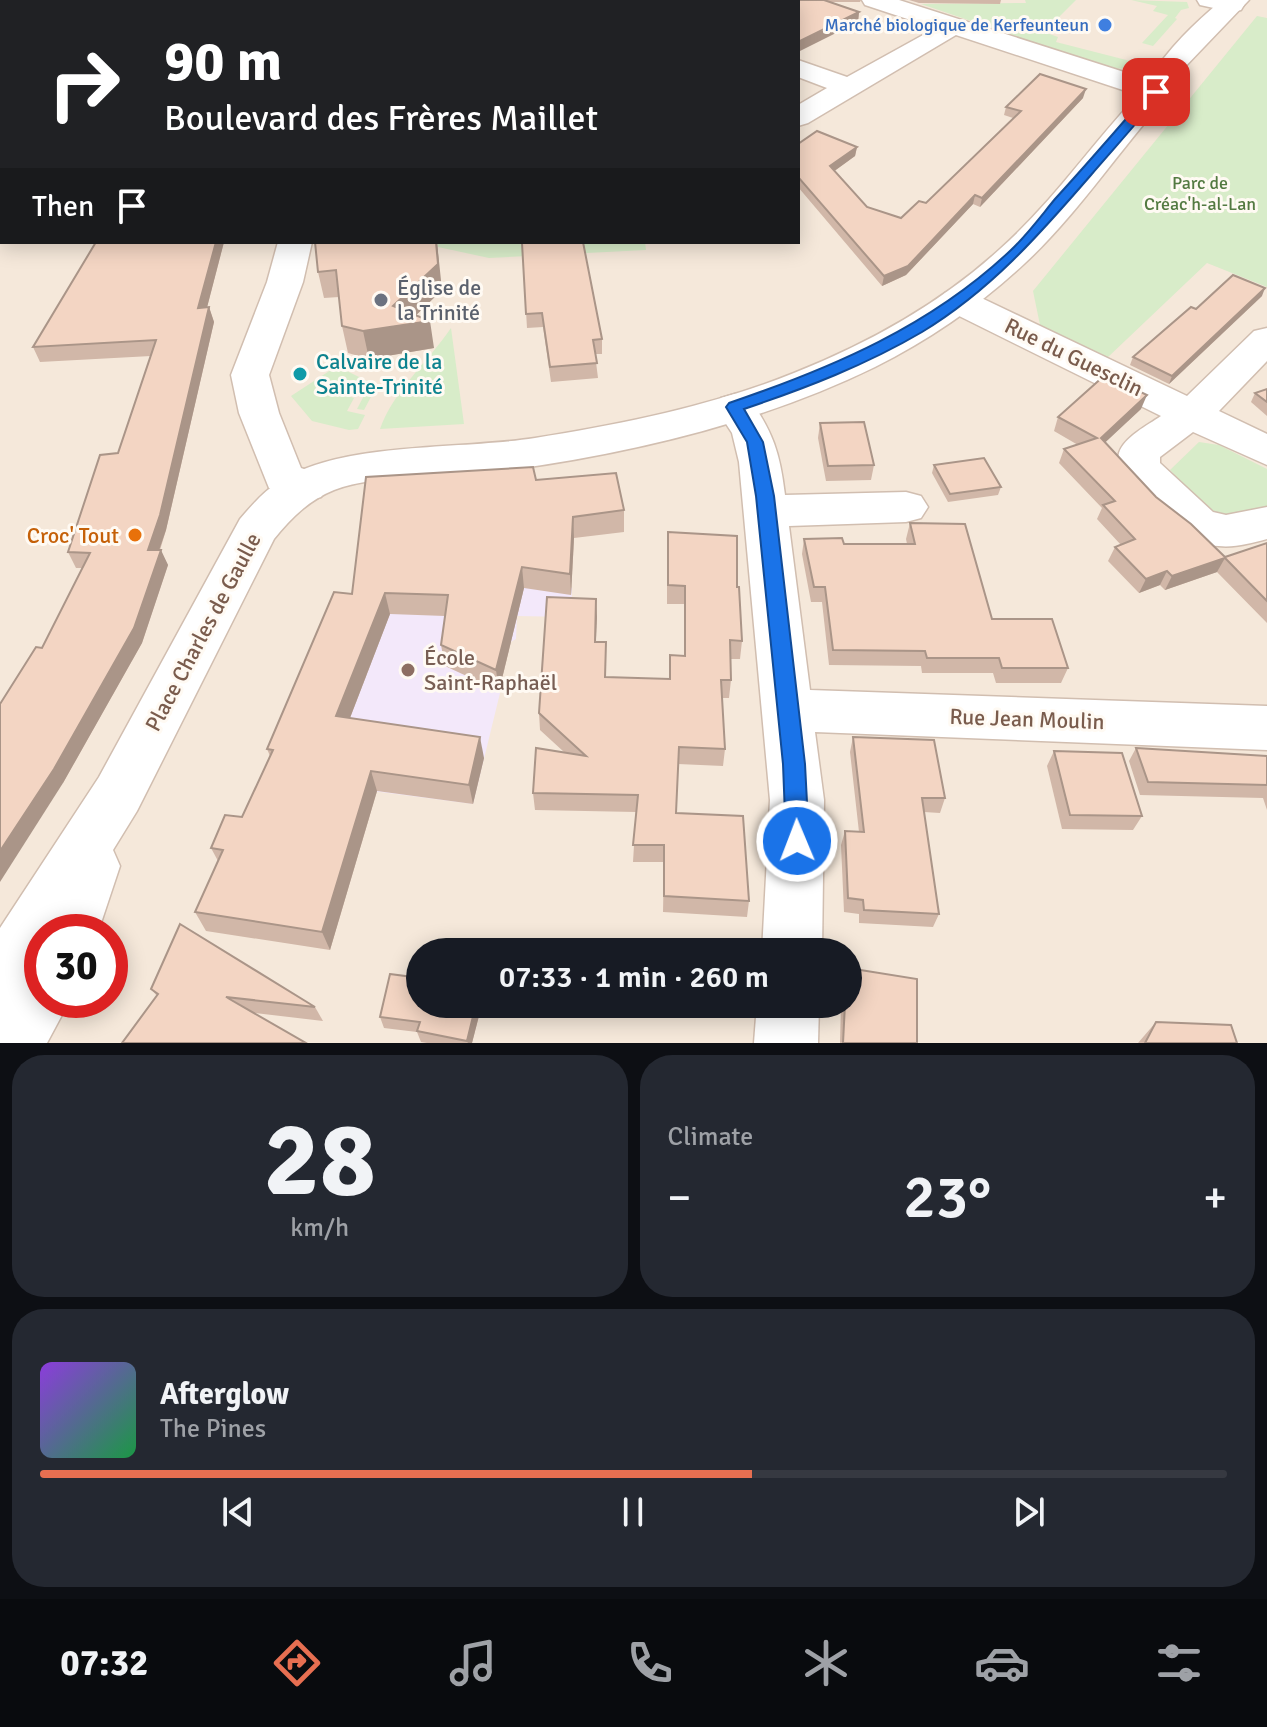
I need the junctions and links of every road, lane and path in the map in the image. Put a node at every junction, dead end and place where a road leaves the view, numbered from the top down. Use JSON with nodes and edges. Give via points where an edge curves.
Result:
{"nodes":[{"id":1,"x":874,"y":0,"type":"edge"},
{"id":2,"x":1226,"y":2,"type":"edge"},
{"id":3,"x":952,"y":27,"type":"junction"},
{"id":4,"x":800,"y":69,"type":"edge"},
{"id":5,"x":849,"y":87,"type":"junction"},
{"id":6,"x":1156,"y":92,"type":"junction"},
{"id":7,"x":800,"y":116,"type":"edge"},
{"id":8,"x":294,"y":244,"type":"edge"},
{"id":9,"x":958,"y":301,"type":"junction"},
{"id":10,"x":1267,"y":339,"type":"edge"},
{"id":11,"x":735,"y":407,"type":"junction"},
{"id":12,"x":1190,"y":412,"type":"junction"},
{"id":13,"x":1267,"y":451,"type":"edge"},
{"id":14,"x":306,"y":486,"type":"junction"},
{"id":15,"x":906,"y":507,"type":"dead end"},
{"id":16,"x":767,"y":511,"type":"junction"},
{"id":17,"x":1267,"y":523,"type":"edge"},
{"id":18,"x":787,"y":710,"type":"junction"},
{"id":19,"x":1267,"y":728,"type":"edge"},
{"id":20,"x":118,"y":794,"type":"junction"},
{"id":21,"x":75,"y":914,"type":"edge"},
{"id":22,"x":793,"y":938,"type":"edge"},
{"id":23,"x":0,"y":982,"type":"edge"},
{"id":24,"x":27,"y":1018,"type":"edge"},
{"id":25,"x":787,"y":1018,"type":"edge"},
{"id":26,"x":11,"y":1043,"type":"edge"},
{"id":27,"x":786,"y":1043,"type":"edge"}],
"edges":[{"from":1,"to":3,"type":"street"},
{"from":2,"to":6,"type":"street","name":"Place Charles de Gaulle","via":[[1218,34]]},
{"from":3,"to":5,"type":"street"},
{"from":3,"to":6,"type":"street"},
{"from":4,"to":5,"type":"street"},
{"from":5,"to":7,"type":"street"},
{"from":6,"to":9,"type":"street","name":"Place Charles de Gaulle","via":[[1016,253]]},
{"from":8,"to":14,"type":"street","via":[[250,375],[284,478]]},
{"from":9,"to":11,"type":"street","name":"Place Charles de Gaulle","via":[[865,357]]},
{"from":9,"to":12,"type":"street","name":"Rue du Guesclin"},
{"from":10,"to":12,"type":"street"},
{"from":11,"to":14,"type":"street","name":"Place Charles de Gaulle","via":[[570,446],[369,466]]},
{"from":11,"to":16,"type":"street","via":[[755,442]]},
{"from":12,"to":13,"type":"street"},
{"from":12,"to":17,"type":"street","via":[[1140,452],[1145,475],[1203,527],[1234,533]]},
{"from":14,"to":20,"type":"street","name":"Place Charles de Gaulle","via":[[276,504],[256,530]]},
{"from":15,"to":16,"type":"street"},
{"from":16,"to":18,"type":"street"},
{"from":18,"to":19,"type":"street","name":"Rue Jean Moulin"},
{"from":18,"to":22,"type":"street","via":[[797,827]]},
{"from":20,"to":21,"type":"street","name":"Place Charles de Gaulle"},
{"from":20,"to":23,"type":"street","name":"Place Charles de Gaulle"},
{"from":24,"to":26,"type":"street"},
{"from":25,"to":27,"type":"street"}]}
